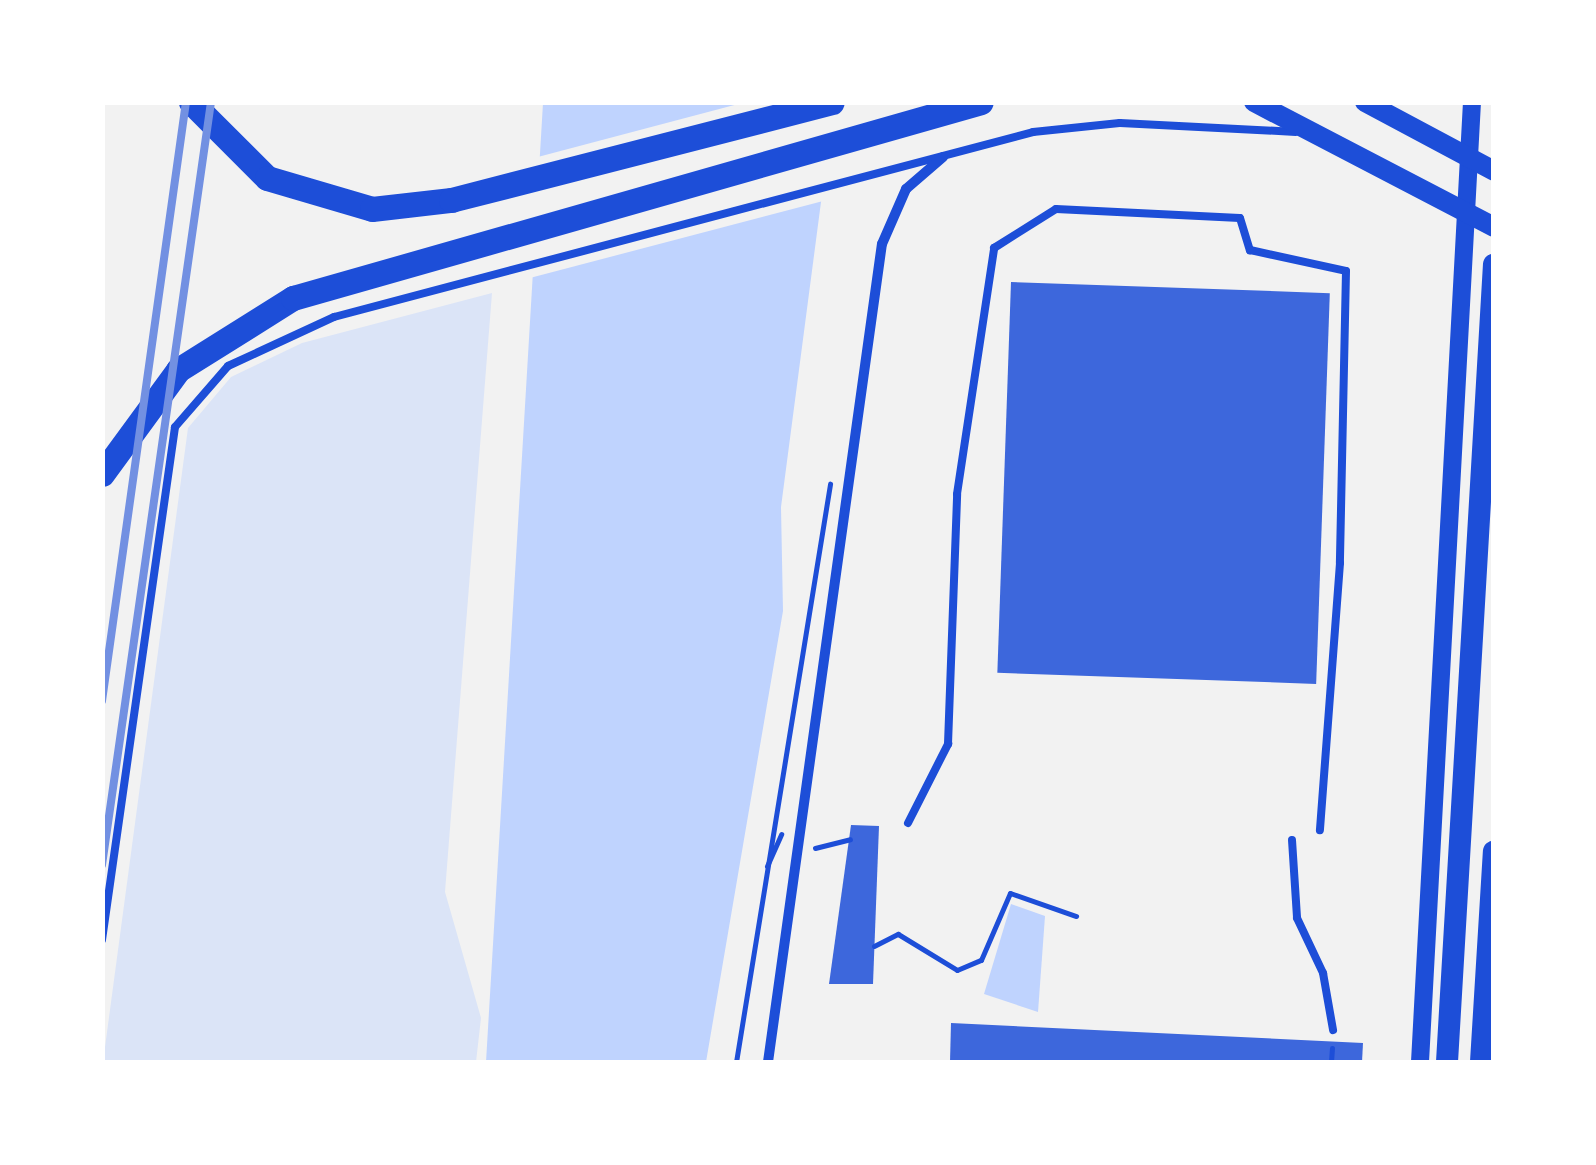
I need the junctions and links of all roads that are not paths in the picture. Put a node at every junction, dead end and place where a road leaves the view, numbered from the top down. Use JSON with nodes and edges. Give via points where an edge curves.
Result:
{"nodes":[{"id":1,"x":191,"y":102,"type":"edge"},
{"id":2,"x":832,"y":102,"type":"edge"},
{"id":3,"x":981,"y":102,"type":"edge"},
{"id":4,"x":1254,"y":102,"type":"edge"},
{"id":5,"x":1365,"y":102,"type":"edge"},
{"id":6,"x":1472,"y":102,"type":"edge"},
{"id":7,"x":1296,"y":132,"type":"junction"},
{"id":8,"x":943,"y":157,"type":"junction"},
{"id":9,"x":1467,"y":158,"type":"junction"},
{"id":10,"x":1494,"y":171,"type":"edge"},
{"id":11,"x":1466,"y":216,"type":"junction"},
{"id":12,"x":1494,"y":227,"type":"edge"},
{"id":13,"x":1494,"y":264,"type":"edge"},
{"id":14,"x":102,"y":474,"type":"edge"},
{"id":15,"x":908,"y":823,"type":"dead end"},
{"id":16,"x":1320,"y":830,"type":"dead end"},
{"id":17,"x":1292,"y":840,"type":"dead end"},
{"id":18,"x":1494,"y":851,"type":"edge"},
{"id":19,"x":102,"y":940,"type":"edge"},
{"id":20,"x":1333,"y":1030,"type":"dead end"},
{"id":21,"x":768,"y":1062,"type":"edge"},
{"id":22,"x":1420,"y":1062,"type":"edge"},
{"id":23,"x":1448,"y":1062,"type":"edge"},
{"id":24,"x":1482,"y":1062,"type":"edge"}],
"edges":[{"from":1,"to":2,"type":"highway","via":[[245,162],[318,200],[399,209]]},
{"from":3,"to":14,"type":"highway","via":[[891,134],[293,298],[234,327],[152,397]]},
{"from":4,"to":7,"type":"main road"},
{"from":5,"to":9,"type":"main road"},
{"from":6,"to":9,"type":"street"},
{"from":7,"to":8,"type":"lane","via":[[1120,122],[1033,132]]},
{"from":7,"to":11,"type":"main road"},
{"from":8,"to":19,"type":"lane","via":[[462,284],[280,339],[228,366],[182,410]]},
{"from":8,"to":21,"type":"street","via":[[906,189],[882,244]]},
{"from":9,"to":10,"type":"main road"},
{"from":9,"to":11,"type":"street"},
{"from":11,"to":12,"type":"main road"},
{"from":11,"to":22,"type":"street"},
{"from":13,"to":23,"type":"highway"},
{"from":15,"to":16,"type":"lane","via":[[948,744],[957,494],[994,248],[1056,209],[1240,218],[1250,250],[1346,271]]},
{"from":17,"to":20,"type":"lane","via":[[1296,918],[1323,973]]},
{"from":18,"to":24,"type":"highway"}]}
